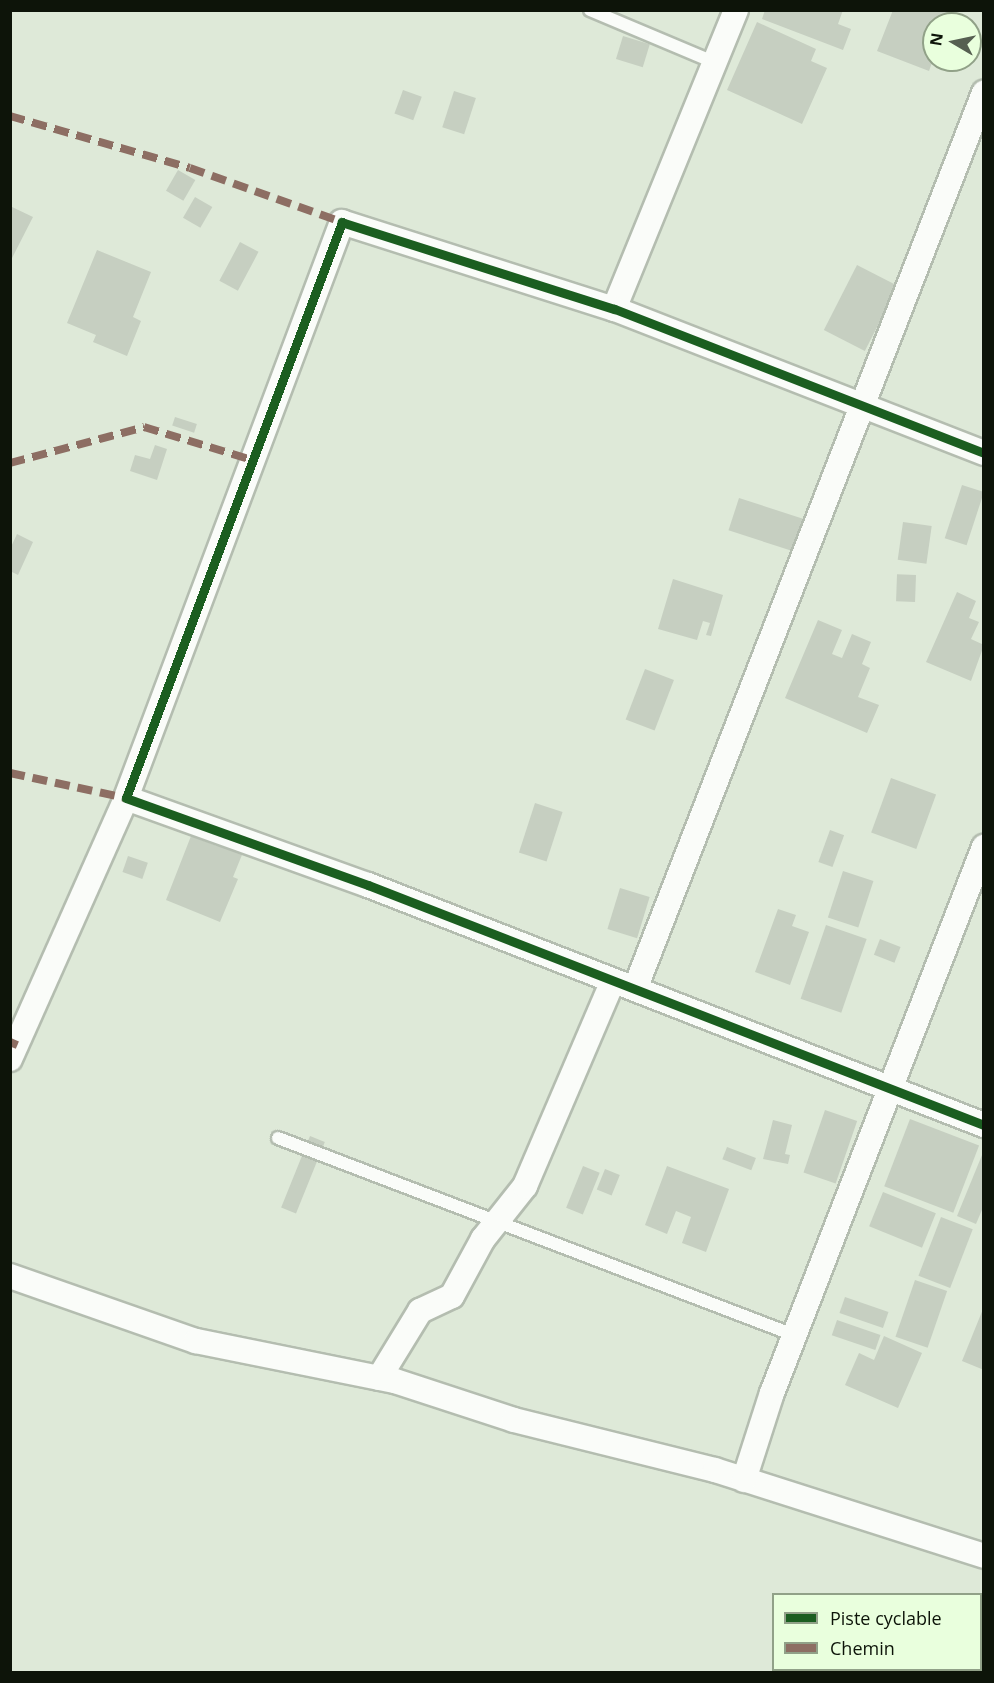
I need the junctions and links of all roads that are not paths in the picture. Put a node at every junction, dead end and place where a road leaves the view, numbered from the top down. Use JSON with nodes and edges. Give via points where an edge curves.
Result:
{"nodes":[{"id":1,"x":590,"y":10,"type":"edge"},
{"id":2,"x":736,"y":10,"type":"edge"},
{"id":3,"x":714,"y":62,"type":"junction"},
{"id":4,"x":984,"y":93,"type":"edge"},
{"id":5,"x":614,"y":309,"type":"junction"},
{"id":6,"x":862,"y":406,"type":"junction"},
{"id":7,"x":984,"y":453,"type":"edge"},
{"id":8,"x":126,"y":798,"type":"junction"},
{"id":9,"x":984,"y":847,"type":"edge"},
{"id":10,"x":624,"y":985,"type":"junction"},
{"id":11,"x":10,"y":1059,"type":"edge"},
{"id":12,"x":890,"y":1089,"type":"junction"},
{"id":13,"x":984,"y":1125,"type":"edge"},
{"id":14,"x":278,"y":1138,"type":"dead end"},
{"id":15,"x":498,"y":1220,"type":"junction"},
{"id":16,"x":10,"y":1276,"type":"edge"},
{"id":17,"x":794,"y":1335,"type":"junction"},
{"id":18,"x":379,"y":1378,"type":"junction"},
{"id":19,"x":744,"y":1480,"type":"junction"},
{"id":20,"x":984,"y":1556,"type":"edge"}],
"edges":[{"from":1,"to":3,"type":"lane"},
{"from":2,"to":3,"type":"street"},
{"from":3,"to":5,"type":"street"},
{"from":4,"to":6,"type":"street"},
{"from":5,"to":6,"type":"street"},
{"from":5,"to":8,"type":"street","via":[[342,222]]},
{"from":6,"to":7,"type":"street"},
{"from":6,"to":10,"type":"street"},
{"from":8,"to":10,"type":"street","via":[[368,885]]},
{"from":8,"to":11,"type":"street"},
{"from":9,"to":12,"type":"street"},
{"from":10,"to":12,"type":"street"},
{"from":10,"to":15,"type":"street","via":[[525,1186]]},
{"from":12,"to":13,"type":"street"},
{"from":12,"to":17,"type":"street"},
{"from":14,"to":15,"type":"lane"},
{"from":15,"to":17,"type":"lane"},
{"from":15,"to":18,"type":"street","via":[[452,1296],[420,1311]]},
{"from":16,"to":18,"type":"street","via":[[196,1341]]},
{"from":17,"to":19,"type":"street"},
{"from":18,"to":19,"type":"street","via":[[513,1420]]},
{"from":19,"to":20,"type":"street"}]}
